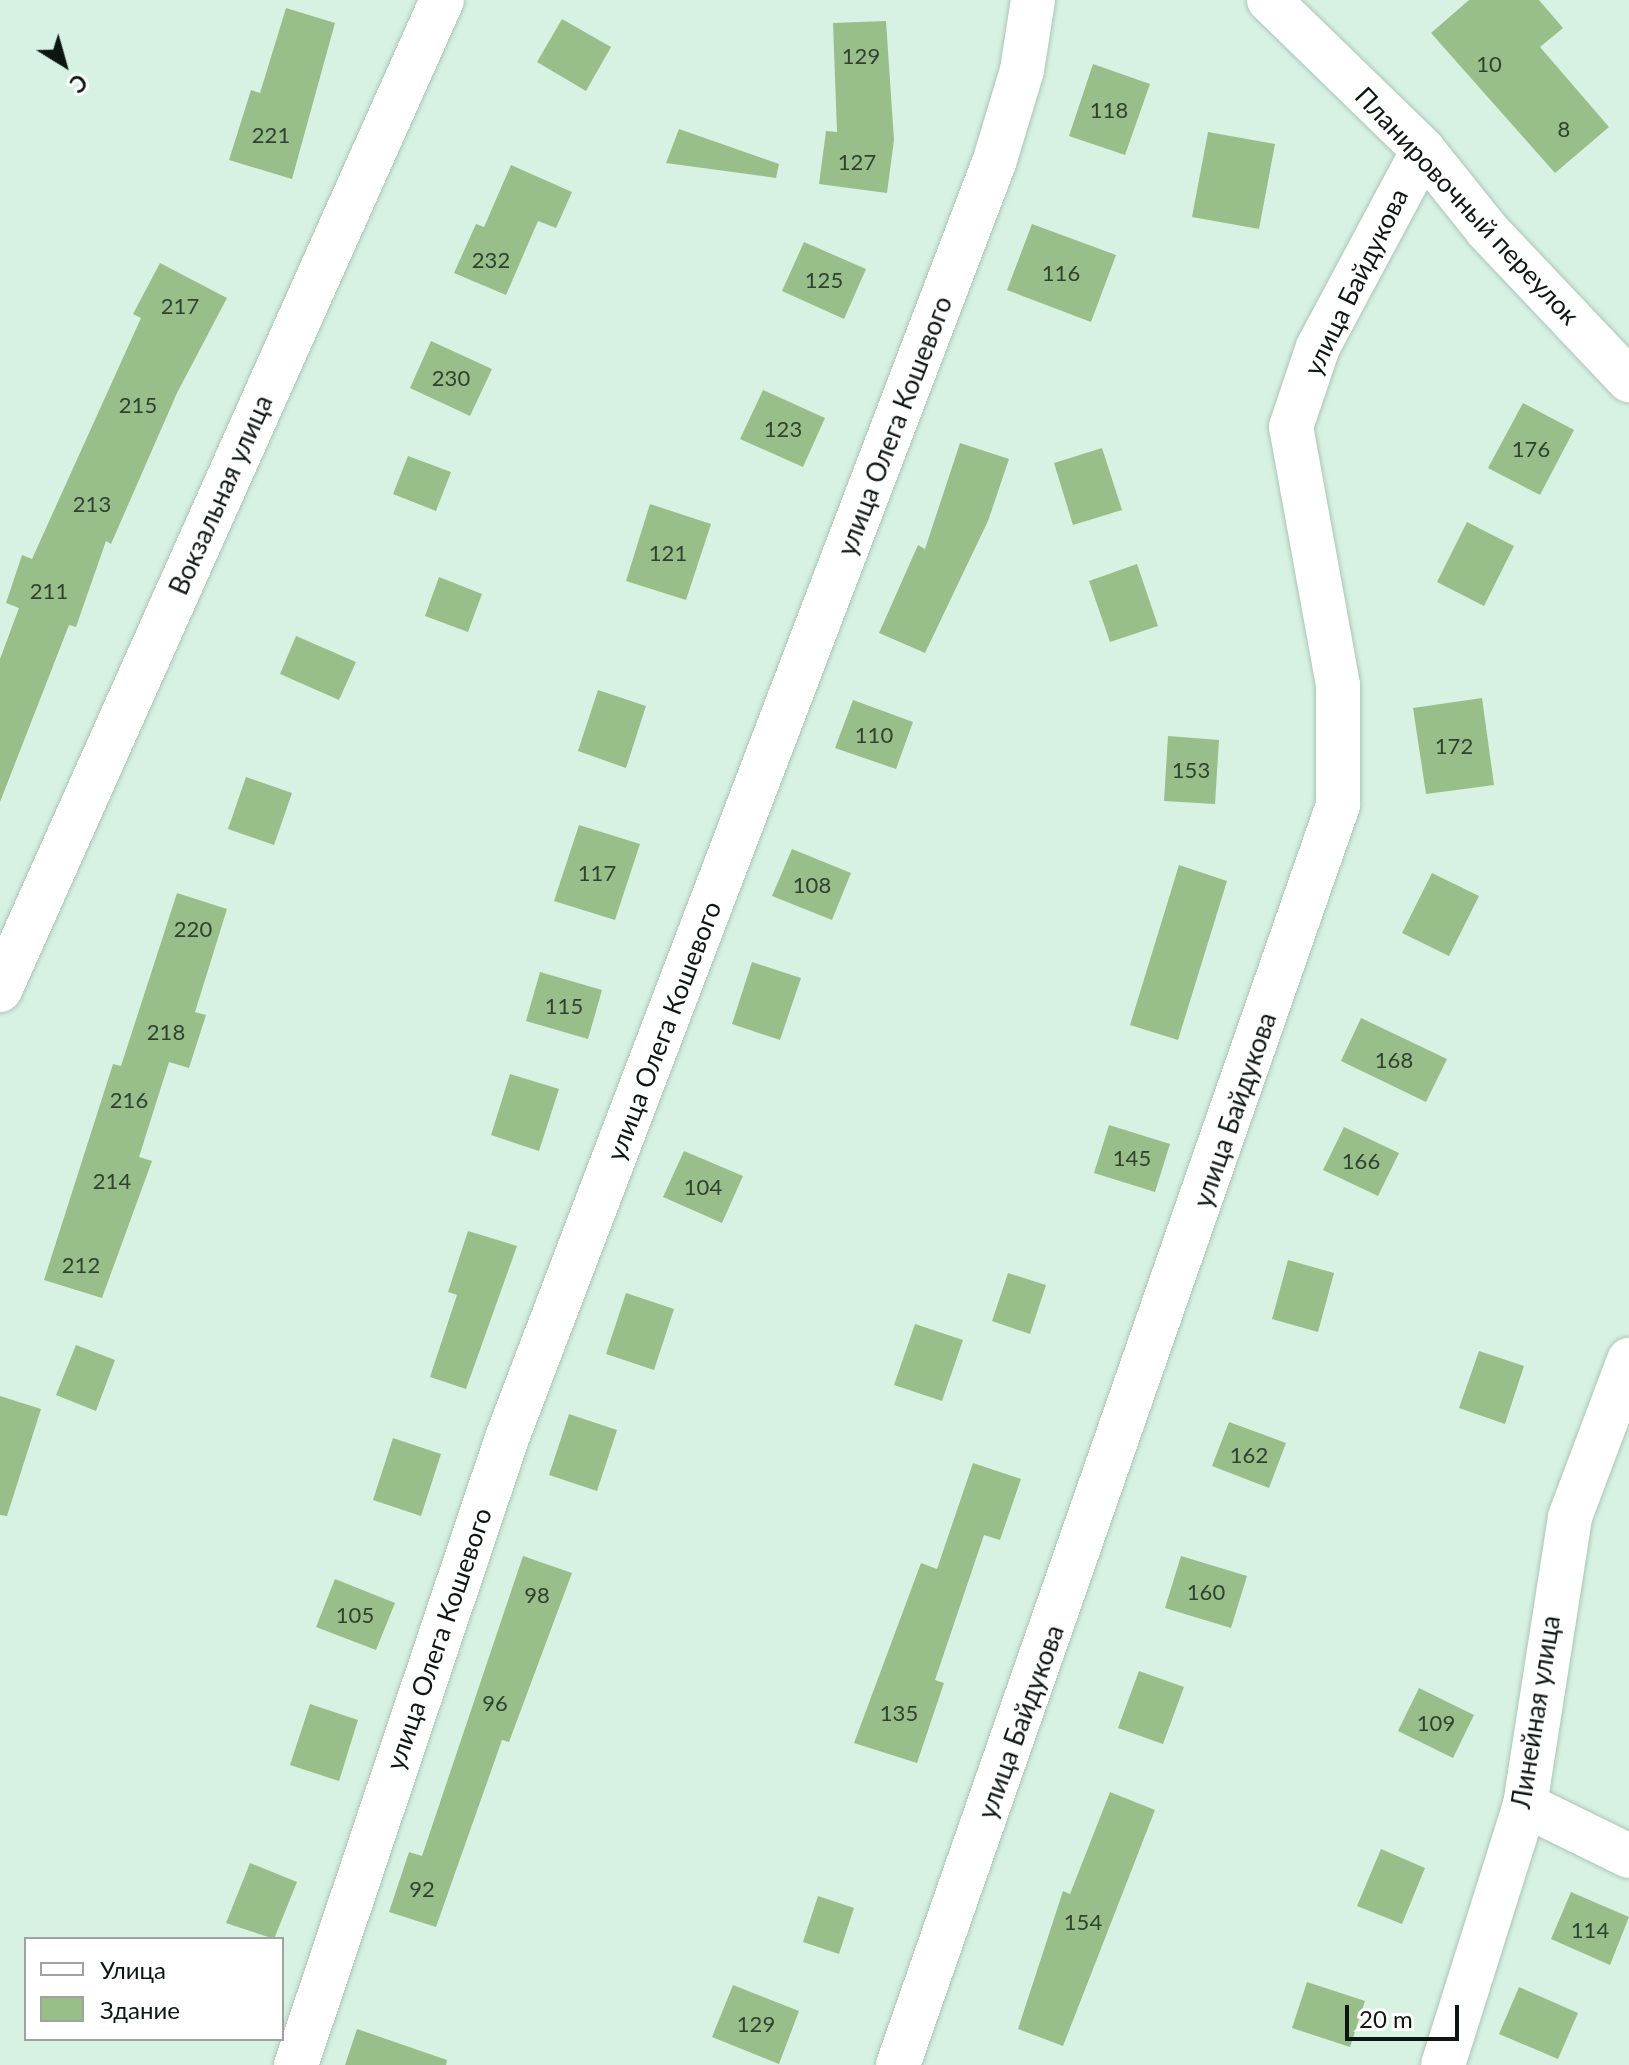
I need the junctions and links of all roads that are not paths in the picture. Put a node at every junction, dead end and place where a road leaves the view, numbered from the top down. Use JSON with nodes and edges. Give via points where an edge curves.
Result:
{"nodes":[{"id":1,"x":442,"y":0,"type":"edge"},
{"id":2,"x":1033,"y":0,"type":"edge"},
{"id":3,"x":1269,"y":0,"type":"edge"},
{"id":4,"x":1423,"y":150,"type":"junction"},
{"id":5,"x":1629,"y":380,"type":"edge"},
{"id":6,"x":0,"y":990,"type":"edge"},
{"id":7,"x":1629,"y":1360,"type":"edge"},
{"id":8,"x":1525,"y":1805,"type":"junction"},
{"id":9,"x":1629,"y":1856,"type":"edge"},
{"id":10,"x":296,"y":2065,"type":"edge"},
{"id":11,"x":898,"y":2065,"type":"edge"},
{"id":12,"x":1443,"y":2065,"type":"edge"}],
"edges":[{"from":1,"to":6,"type":"street","name":"Вокзальная улица"},
{"from":2,"to":10,"type":"street","name":"улица Олега Кошевого","via":[[1022,70],[994,163],[507,1438]]},
{"from":3,"to":4,"type":"street","name":"Планировочный переулок"},
{"from":4,"to":5,"type":"street","name":"Планировочный переулок","via":[[1487,230]]},
{"from":4,"to":11,"type":"street","name":"улица Байдукова","via":[[1318,347],[1291,427],[1338,685],[1338,805]]},
{"from":7,"to":8,"type":"street","name":"Линейная улица","via":[[1570,1517]]},
{"from":8,"to":9,"type":"street"},
{"from":8,"to":12,"type":"street","name":"Линейная улица"}]}
